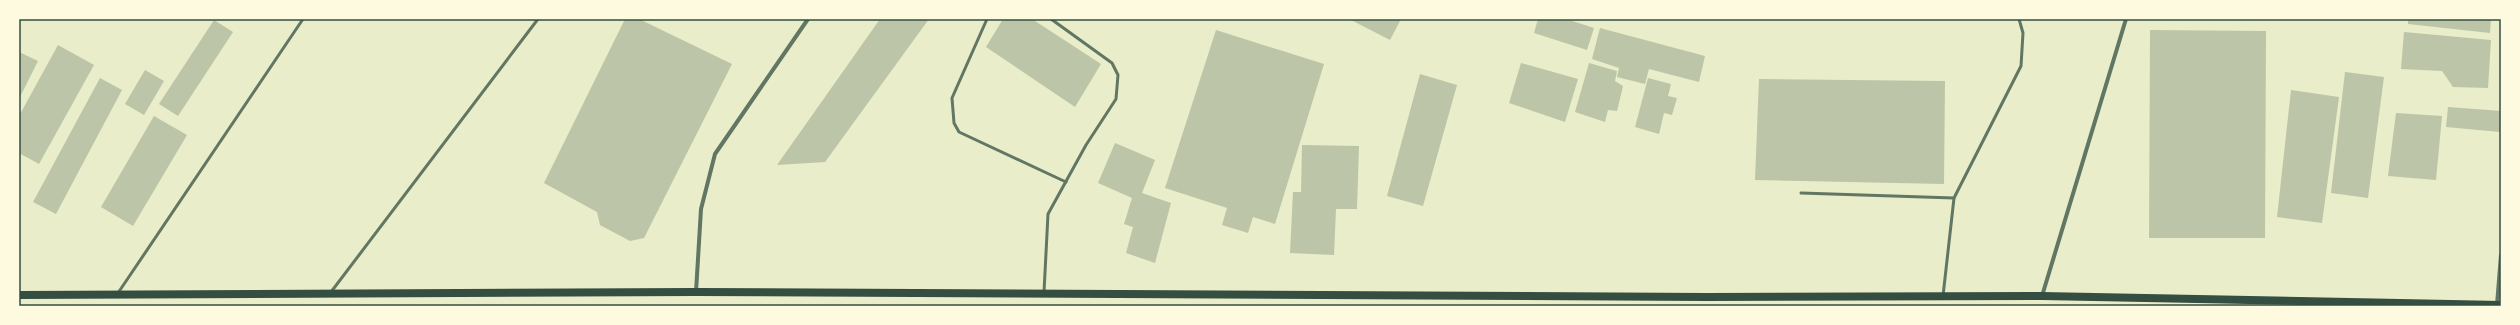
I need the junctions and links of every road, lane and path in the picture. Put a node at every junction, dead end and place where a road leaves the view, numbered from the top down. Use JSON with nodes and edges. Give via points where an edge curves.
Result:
{"nodes":[{"id":1,"x":303,"y":19,"type":"edge"},
{"id":2,"x":538,"y":19,"type":"edge"},
{"id":3,"x":808,"y":19,"type":"edge"},
{"id":4,"x":987,"y":19,"type":"edge"},
{"id":5,"x":1051,"y":19,"type":"edge"},
{"id":6,"x":2019,"y":19,"type":"edge"},
{"id":7,"x":2126,"y":19,"type":"edge"},
{"id":8,"x":1066,"y":182,"type":"junction"},
{"id":9,"x":1801,"y":193,"type":"dead end"},
{"id":10,"x":1954,"y":198,"type":"junction"},
{"id":11,"x":2501,"y":255,"type":"edge"},
{"id":12,"x":696,"y":292,"type":"junction"},
{"id":13,"x":330,"y":293,"type":"junction"},
{"id":14,"x":117,"y":294,"type":"junction"},
{"id":15,"x":1044,"y":294,"type":"junction"},
{"id":16,"x":19,"y":295,"type":"edge"},
{"id":17,"x":1943,"y":296,"type":"junction"},
{"id":18,"x":2042,"y":296,"type":"junction"},
{"id":19,"x":2499,"y":305,"type":"edge"}],
"edges":[{"from":1,"to":14,"type":"lane"},
{"from":2,"to":13,"type":"lane"},
{"from":3,"to":12,"type":"street","via":[[715,154],[701,208]]},
{"from":4,"to":8,"type":"lane","via":[[952,98],[954,123],[959,132]]},
{"from":5,"to":8,"type":"lane","via":[[1112,63],[1118,75],[1116,99]]},
{"from":6,"to":10,"type":"lane","via":[[2023,33],[2022,66]]},
{"from":7,"to":18,"type":"street"},
{"from":8,"to":15,"type":"lane","via":[[1048,214]]},
{"from":9,"to":10,"type":"lane"},
{"from":10,"to":17,"type":"lane"},
{"from":11,"to":19,"type":"street"},
{"from":12,"to":13,"type":"main road"},
{"from":12,"to":15,"type":"main road"},
{"from":13,"to":14,"type":"main road"},
{"from":14,"to":16,"type":"main road"},
{"from":15,"to":17,"type":"main road"},
{"from":17,"to":18,"type":"main road"},
{"from":18,"to":19,"type":"main road"}]}
